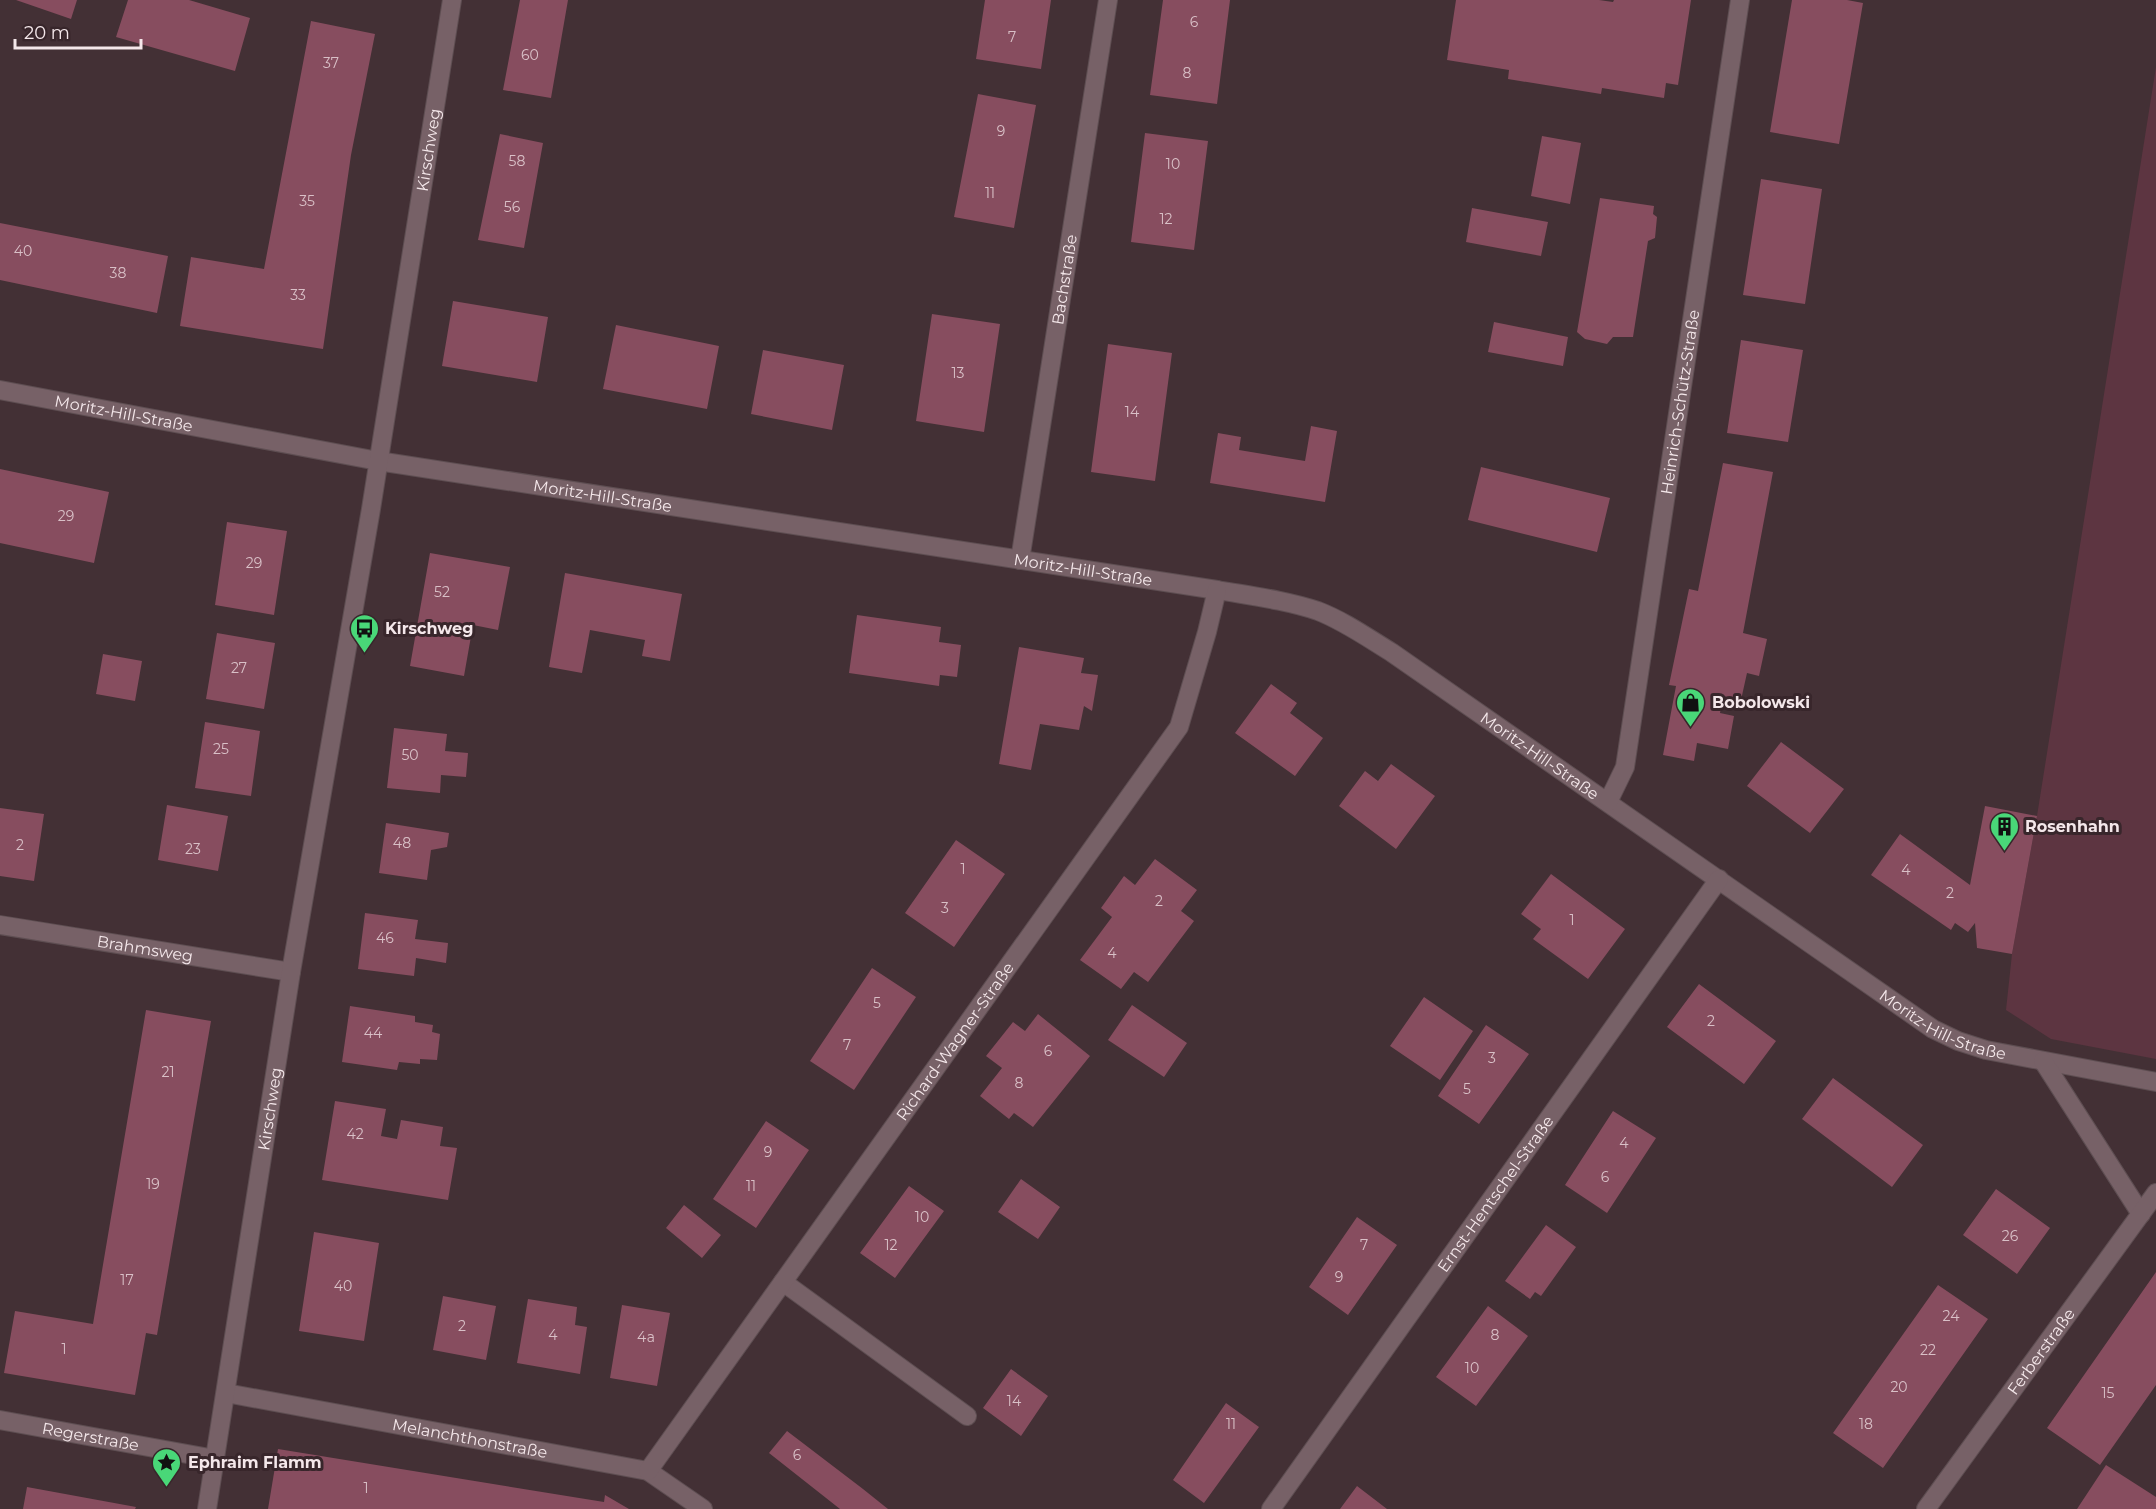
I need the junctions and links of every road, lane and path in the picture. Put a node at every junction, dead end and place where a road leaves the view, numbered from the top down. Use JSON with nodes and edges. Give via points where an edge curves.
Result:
{"nodes":[{"id":1,"x":452,"y":0,"type":"edge"},
{"id":2,"x":1107,"y":0,"type":"edge"},
{"id":3,"x":1740,"y":0,"type":"edge"},
{"id":4,"x":0,"y":390,"type":"edge"},
{"id":5,"x":378,"y":461,"type":"junction"},
{"id":6,"x":1020,"y":560,"type":"junction"},
{"id":7,"x":1217,"y":590,"type":"junction"},
{"id":8,"x":1608,"y":802,"type":"junction"},
{"id":9,"x":1719,"y":879,"type":"junction"},
{"id":10,"x":0,"y":925,"type":"edge"},
{"id":11,"x":291,"y":972,"type":"junction"},
{"id":12,"x":2043,"y":1061,"type":"junction"},
{"id":13,"x":2156,"y":1082,"type":"edge"},
{"id":14,"x":2156,"y":1193,"type":"edge"},
{"id":15,"x":2141,"y":1214,"type":"junction"},
{"id":16,"x":783,"y":1282,"type":"junction"},
{"id":17,"x":226,"y":1394,"type":"junction"},
{"id":18,"x":967,"y":1416,"type":"dead end"},
{"id":19,"x":0,"y":1420,"type":"edge"},
{"id":20,"x":216,"y":1459,"type":"junction"},
{"id":21,"x":648,"y":1471,"type":"junction"},
{"id":22,"x":207,"y":1509,"type":"edge"},
{"id":23,"x":703,"y":1509,"type":"edge"},
{"id":24,"x":1271,"y":1509,"type":"edge"},
{"id":25,"x":1926,"y":1509,"type":"edge"}],
"edges":[{"from":1,"to":5,"type":"street","name":"Kirschweg"},
{"from":2,"to":6,"type":"street","name":"Bachstraße"},
{"from":3,"to":8,"type":"street","name":"Heinrich-Schütz-Straße","via":[[1624,767]]},
{"from":4,"to":5,"type":"street","name":"Moritz-Hill-Straße"},
{"from":5,"to":6,"type":"street","name":"Moritz-Hill-Straße"},
{"from":5,"to":11,"type":"street","name":"Kirschweg"},
{"from":6,"to":7,"type":"street","name":"Moritz-Hill-Straße"},
{"from":7,"to":8,"type":"street","name":"Moritz-Hill-Straße","via":[[1284,602],[1353,628]]},
{"from":7,"to":16,"type":"street","name":"Richard-Wagner-Straße","via":[[1179,727]]},
{"from":8,"to":9,"type":"street","name":"Moritz-Hill-Straße"},
{"from":9,"to":12,"type":"street","name":"Moritz-Hill-Straße","via":[[1933,1029],[1977,1047]]},
{"from":9,"to":24,"type":"street","name":"Ernst-Hentschel-Straße"},
{"from":10,"to":11,"type":"street","name":"Brahmsweg"},
{"from":11,"to":17,"type":"street","name":"Kirschweg"},
{"from":12,"to":13,"type":"street","name":"Moritz-Hill-Straße"},
{"from":12,"to":15,"type":"street"},
{"from":14,"to":15,"type":"street","name":"Ferberstraße"},
{"from":15,"to":25,"type":"street","name":"Ferberstraße"},
{"from":16,"to":18,"type":"street"},
{"from":16,"to":21,"type":"street","name":"Richard-Wagner-Straße"},
{"from":17,"to":20,"type":"street","name":"Kirschweg"},
{"from":17,"to":21,"type":"street","name":"Melanchthonstraße"},
{"from":19,"to":20,"type":"street","name":"Regerstraße"},
{"from":20,"to":22,"type":"street","name":"Kirschweg"},
{"from":21,"to":23,"type":"street","name":"Melanchthonstraße"}]}
